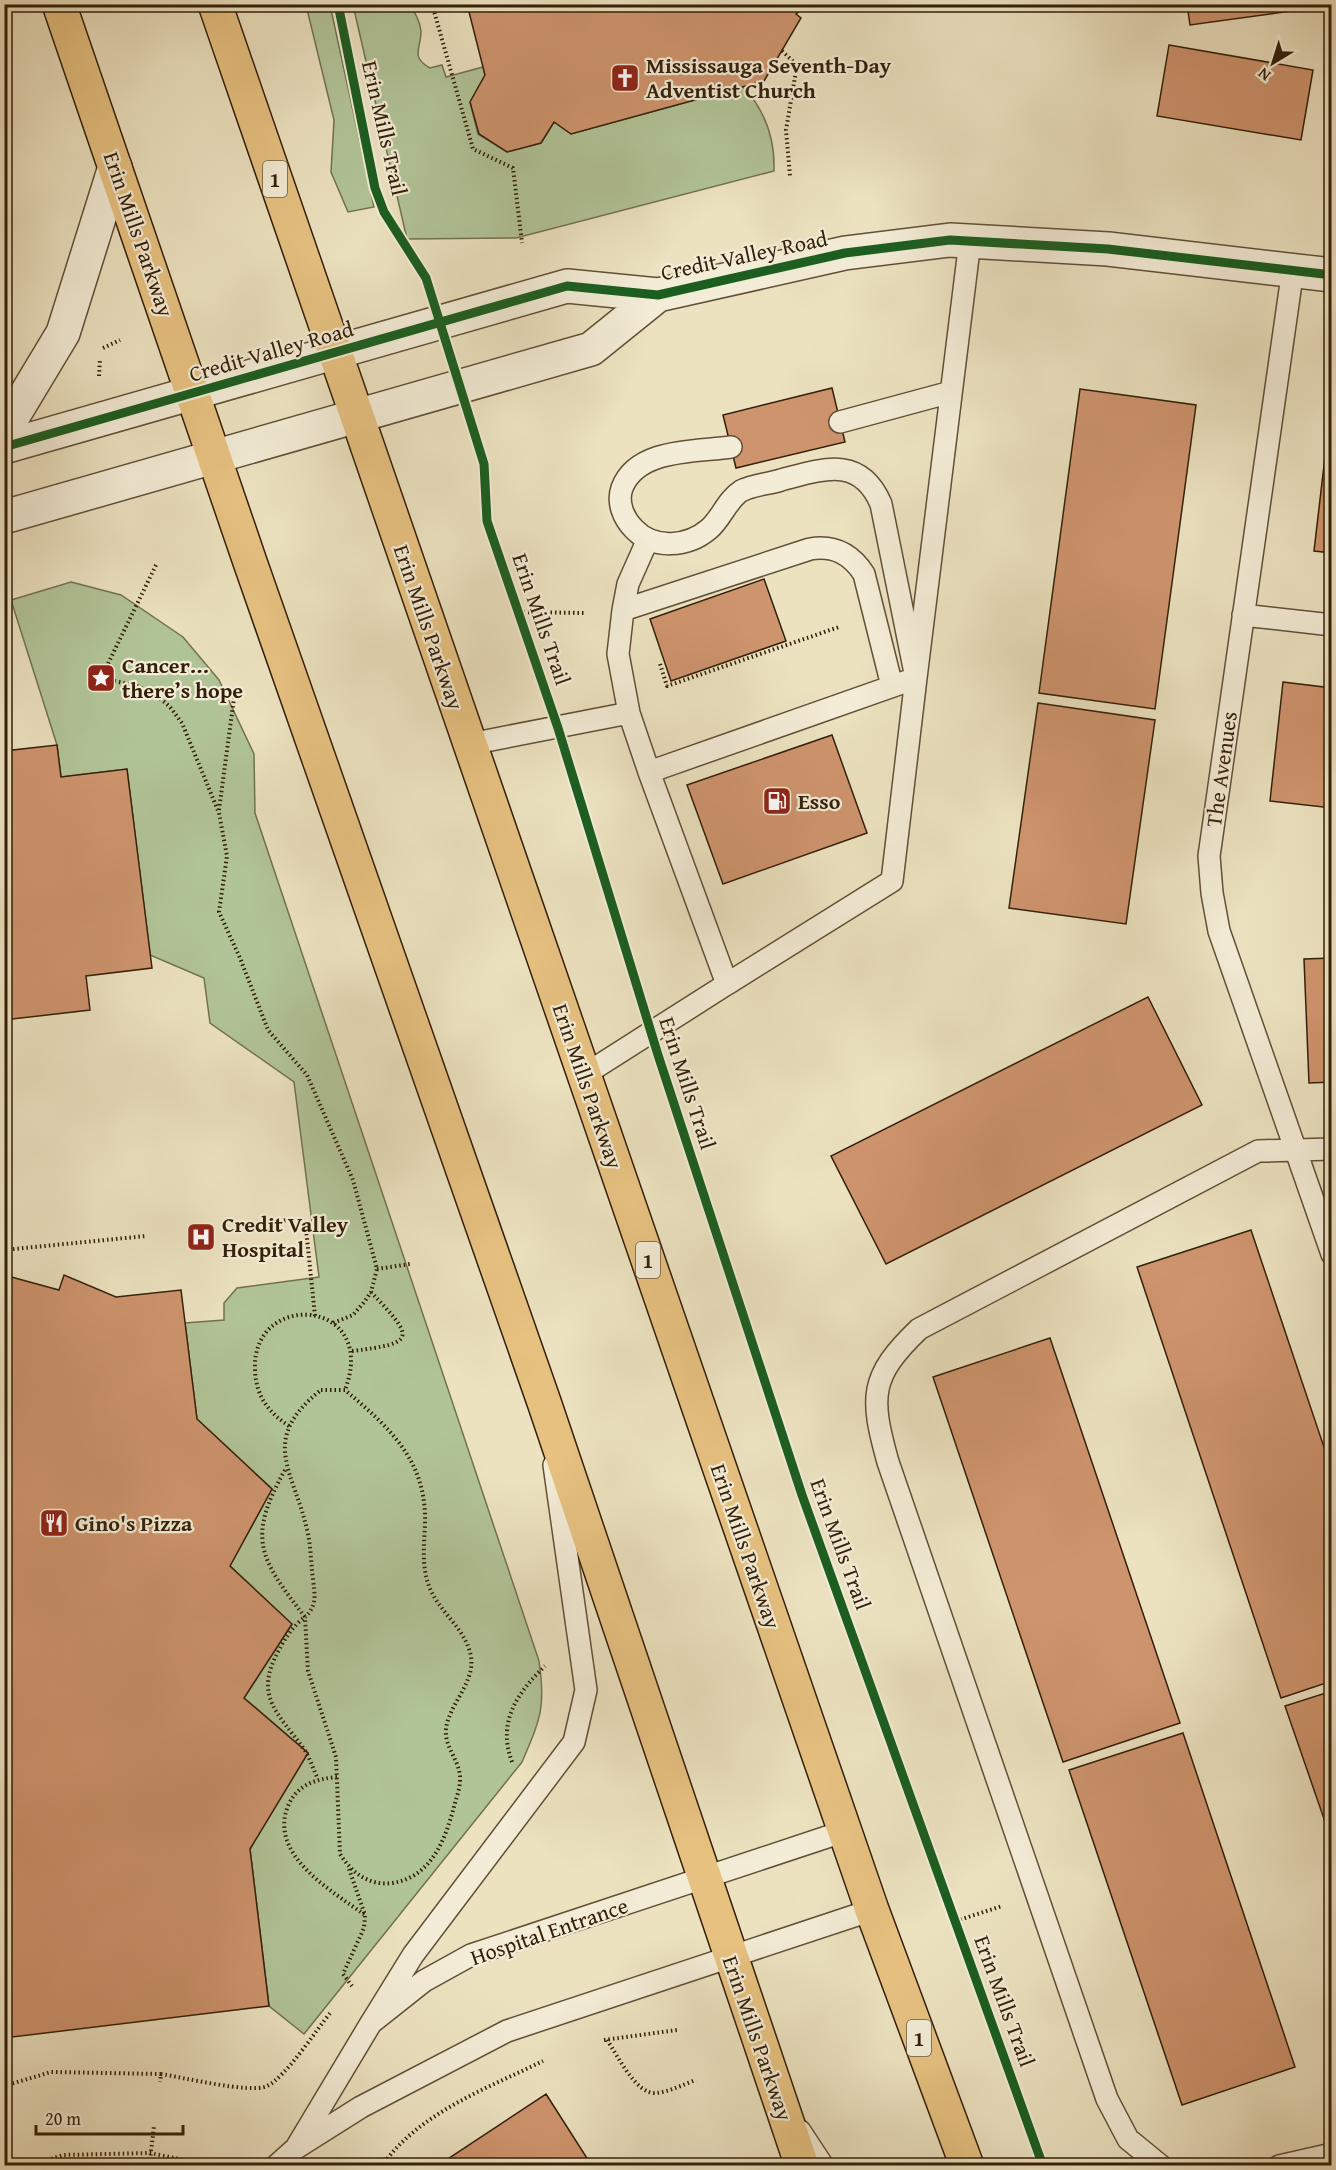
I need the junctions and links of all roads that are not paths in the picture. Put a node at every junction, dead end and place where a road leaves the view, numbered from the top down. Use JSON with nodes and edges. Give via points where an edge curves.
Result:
{"nodes":[{"id":1,"x":59,"y":4,"type":"edge"},
{"id":2,"x":215,"y":4,"type":"edge"},
{"id":3,"x":116,"y":167,"type":"junction"},
{"id":4,"x":970,"y":241,"type":"junction"},
{"id":5,"x":1293,"y":269,"type":"junction"},
{"id":6,"x":1332,"y":275,"type":"edge"},
{"id":7,"x":658,"y":295,"type":"junction"},
{"id":8,"x":335,"y":353,"type":"junction"},
{"id":9,"x":951,"y":392,"type":"junction"},
{"id":10,"x":193,"y":393,"type":"junction"},
{"id":11,"x":357,"y":417,"type":"junction"},
{"id":12,"x":840,"y":422,"type":"dead end"},
{"id":13,"x":4,"y":431,"type":"edge"},
{"id":14,"x":4,"y":447,"type":"edge"},
{"id":15,"x":731,"y":447,"type":"dead end"},
{"id":16,"x":215,"y":457,"type":"junction"},
{"id":17,"x":4,"y":517,"type":"edge"},
{"id":18,"x":648,"y":539,"type":"junction"},
{"id":19,"x":623,"y":614,"type":"junction"},
{"id":20,"x":1243,"y":615,"type":"junction"},
{"id":21,"x":1332,"y":625,"type":"edge"},
{"id":22,"x":916,"y":678,"type":"junction"},
{"id":23,"x":892,"y":686,"type":"junction"},
{"id":24,"x":629,"y":713,"type":"junction"},
{"id":25,"x":470,"y":744,"type":"junction"},
{"id":26,"x":649,"y":772,"type":"junction"},
{"id":27,"x":727,"y":984,"type":"junction"},
{"id":28,"x":584,"y":1076,"type":"junction"},
{"id":29,"x":1332,"y":1149,"type":"edge"},
{"id":30,"x":1295,"y":1150,"type":"junction"},
{"id":31,"x":1332,"y":1254,"type":"edge"},
{"id":32,"x":544,"y":1402,"type":"junction"},
{"id":33,"x":845,"y":1831,"type":"junction"},
{"id":34,"x":703,"y":1878,"type":"junction"},
{"id":35,"x":872,"y":1910,"type":"junction"},
{"id":36,"x":730,"y":1957,"type":"junction"},
{"id":37,"x":370,"y":2023,"type":"junction"},
{"id":38,"x":779,"y":2098,"type":"junction"},
{"id":39,"x":296,"y":2148,"type":"junction"},
{"id":40,"x":1332,"y":2154,"type":"edge"},
{"id":41,"x":276,"y":2166,"type":"edge"},
{"id":42,"x":802,"y":2166,"type":"edge"},
{"id":43,"x":823,"y":2166,"type":"edge"},
{"id":44,"x":967,"y":2166,"type":"edge"},
{"id":45,"x":1161,"y":2166,"type":"edge"},
{"id":46,"x":1279,"y":2166,"type":"edge"}],
"edges":[{"from":1,"to":3,"type":"main road","name":"Erin Mills Parkway"},
{"from":2,"to":8,"type":"main road","name":"Erin Mills Parkway","number":"1"},
{"from":3,"to":10,"type":"main road","name":"Erin Mills Parkway"},
{"from":3,"to":13,"type":"street","via":[[63,333]]},
{"from":4,"to":5,"type":"street","name":"Credit Valley Road","via":[[1108,249]]},
{"from":4,"to":7,"type":"street","name":"Credit Valley Road","via":[[845,253]]},
{"from":4,"to":9,"type":"lane"},
{"from":5,"to":6,"type":"street","name":"Credit Valley Road"},
{"from":5,"to":20,"type":"lane","name":"The Avenues"},
{"from":7,"to":8,"type":"street","name":"Credit Valley Road","via":[[567,286]]},
{"from":7,"to":11,"type":"street","name":"Credit Valley Road","via":[[591,350]]},
{"from":8,"to":10,"type":"street","name":"Credit Valley Road"},
{"from":8,"to":11,"type":"main road","name":"Erin Mills Parkway","number":"1"},
{"from":9,"to":12,"type":"lane"},
{"from":9,"to":22,"type":"lane"},
{"from":10,"to":14,"type":"street","name":"Credit Valley Road"},
{"from":10,"to":16,"type":"main road","name":"Erin Mills Parkway"},
{"from":11,"to":16,"type":"street","name":"Credit Valley Road"},
{"from":11,"to":25,"type":"main road","name":"Erin Mills Parkway","number":"1"},
{"from":15,"to":18,"type":"lane","via":[[650,460],[633,470],[619,496],[622,512],[634,530]]},
{"from":16,"to":17,"type":"street","name":"Credit Valley Road"},
{"from":16,"to":32,"type":"main road","name":"Erin Mills Parkway"},
{"from":18,"to":19,"type":"lane","via":[[628,584]]},
{"from":18,"to":22,"type":"lane","via":[[672,545],[692,540],[709,530],[742,491],[822,469],[857,473],[874,487],[881,504]]},
{"from":19,"to":23,"type":"lane","via":[[826,546],[856,561],[864,574]]},
{"from":19,"to":24,"type":"lane","via":[[618,654]]},
{"from":20,"to":21,"type":"lane"},
{"from":20,"to":30,"type":"lane","name":"The Avenues","via":[[1209,856],[1212,893],[1220,931]]},
{"from":22,"to":23,"type":"lane"},
{"from":22,"to":27,"type":"lane","via":[[892,881]]},
{"from":23,"to":26,"type":"lane"},
{"from":24,"to":25,"type":"lane"},
{"from":24,"to":26,"type":"lane"},
{"from":25,"to":28,"type":"main road","name":"Erin Mills Parkway","number":"1"},
{"from":26,"to":27,"type":"lane"},
{"from":27,"to":28,"type":"lane"},
{"from":28,"to":33,"type":"main road","name":"Erin Mills Parkway","number":"1"},
{"from":29,"to":30,"type":"lane"},
{"from":30,"to":31,"type":"lane","name":"The Avenues"},
{"from":30,"to":45,"type":"lane","via":[[1258,1152],[919,1329],[894,1353],[878,1383],[878,1425],[888,1462],[1107,2099],[1128,2139]]},
{"from":32,"to":34,"type":"main road","name":"Erin Mills Parkway"},
{"from":32,"to":37,"type":"lane","via":[[586,1690],[574,1742],[413,1955]]},
{"from":33,"to":34,"type":"lane","name":"Hospital Entrance"},
{"from":33,"to":35,"type":"main road","name":"Erin Mills Parkway","number":"1"},
{"from":34,"to":36,"type":"main road","name":"Erin Mills Parkway"},
{"from":34,"to":37,"type":"lane","name":"Hospital Entrance","via":[[471,1955],[424,1981]]},
{"from":35,"to":36,"type":"lane","name":"Hospital Entrance"},
{"from":35,"to":44,"type":"main road","name":"Erin Mills Parkway","number":"1"},
{"from":36,"to":38,"type":"main road","name":"Erin Mills Parkway"},
{"from":36,"to":39,"type":"lane","name":"Hospital Entrance","via":[[507,2031],[361,2107]]},
{"from":37,"to":39,"type":"lane","name":"Hospital Entrance"},
{"from":38,"to":42,"type":"main road","name":"Erin Mills Parkway"},
{"from":38,"to":43,"type":"lane"},
{"from":39,"to":41,"type":"lane","name":"Hospital Entrance"},
{"from":40,"to":46,"type":"lane"}]}
